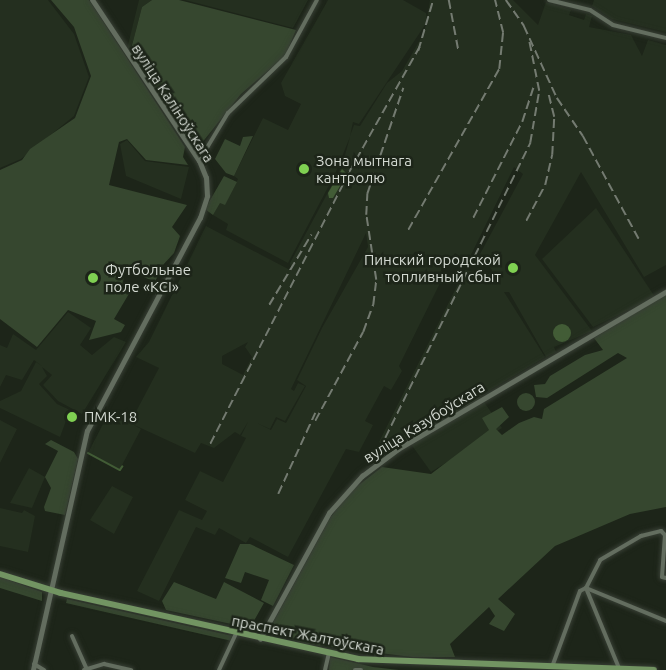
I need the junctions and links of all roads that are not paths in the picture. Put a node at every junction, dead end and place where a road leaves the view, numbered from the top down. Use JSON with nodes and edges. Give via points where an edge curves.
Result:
{"nodes":[{"id":1,"x":92,"y":0,"type":"edge"},
{"id":2,"x":317,"y":0,"type":"edge"},
{"id":3,"x":549,"y":0,"type":"edge"},
{"id":4,"x":666,"y":38,"type":"edge"},
{"id":5,"x":199,"y":161,"type":"junction"},
{"id":6,"x":666,"y":292,"type":"edge"},
{"id":7,"x":0,"y":574,"type":"edge"},
{"id":8,"x":666,"y":578,"type":"edge"},
{"id":9,"x":586,"y":588,"type":"junction"},
{"id":10,"x":51,"y":591,"type":"junction"},
{"id":11,"x":666,"y":621,"type":"edge"},
{"id":12,"x":236,"y":634,"type":"junction"},
{"id":13,"x":72,"y":636,"type":"dead end"},
{"id":14,"x":260,"y":639,"type":"junction"},
{"id":15,"x":329,"y":653,"type":"junction"},
{"id":16,"x":33,"y":667,"type":"edge"},
{"id":17,"x":326,"y":668,"type":"edge"},
{"id":18,"x":491,"y":668,"type":"edge"},
{"id":19,"x":547,"y":668,"type":"edge"},
{"id":20,"x":86,"y":669,"type":"edge"},
{"id":21,"x":623,"y":669,"type":"edge"},
{"id":22,"x":44,"y":670,"type":"edge"},
{"id":23,"x":131,"y":670,"type":"edge"},
{"id":24,"x":219,"y":670,"type":"edge"},
{"id":25,"x":332,"y":670,"type":"edge"},
{"id":26,"x":355,"y":670,"type":"edge"},
{"id":27,"x":361,"y":670,"type":"edge"},
{"id":28,"x":654,"y":670,"type":"edge"}],
"edges":[{"from":1,"to":5,"type":"street","name":"вуліца Каліноўскага"},
{"from":2,"to":5,"type":"street","via":[[286,57],[228,113]]},
{"from":3,"to":4,"type":"street","via":[[590,10],[613,26]]},
{"from":5,"to":10,"type":"street","name":"вуліца Каліноўскага","via":[[207,187],[200,218],[90,424]]},
{"from":6,"to":14,"type":"street","name":"вуліца Казубоўскага","via":[[398,449],[362,476],[329,513]]},
{"from":7,"to":10,"type":"main road","name":"праспект Жалтоўскага"},
{"from":8,"to":9,"type":"street","via":[[662,577],[665,535],[661,531],[641,536],[600,560]]},
{"from":9,"to":11,"type":"street"},
{"from":9,"to":19,"type":"street","via":[[580,591]]},
{"from":9,"to":21,"type":"street"},
{"from":10,"to":12,"type":"main road","name":"праспект Жалтоўскага"},
{"from":10,"to":16,"type":"street","name":"вуліца Каліноўскага"},
{"from":12,"to":14,"type":"main road","name":"праспект Жалтоўскага"},
{"from":12,"to":24,"type":"street"},
{"from":13,"to":20,"type":"street"},
{"from":14,"to":15,"type":"main road","name":"праспект Жалтоўскага"},
{"from":15,"to":17,"type":"street"},
{"from":15,"to":18,"type":"main road","name":"праспект Жалтоўскага","via":[[408,664]]},
{"from":16,"to":22,"type":"street"},
{"from":17,"to":25,"type":"street"},
{"from":18,"to":19,"type":"main road","name":"праспект Жалтоўскага"},
{"from":19,"to":21,"type":"main road","name":"праспект Жалтоўскага"},
{"from":20,"to":23,"type":"street","via":[[104,664]]},
{"from":21,"to":28,"type":"main road","name":"праспект Жалтоўскага"},
{"from":26,"to":27,"type":"street"}]}
